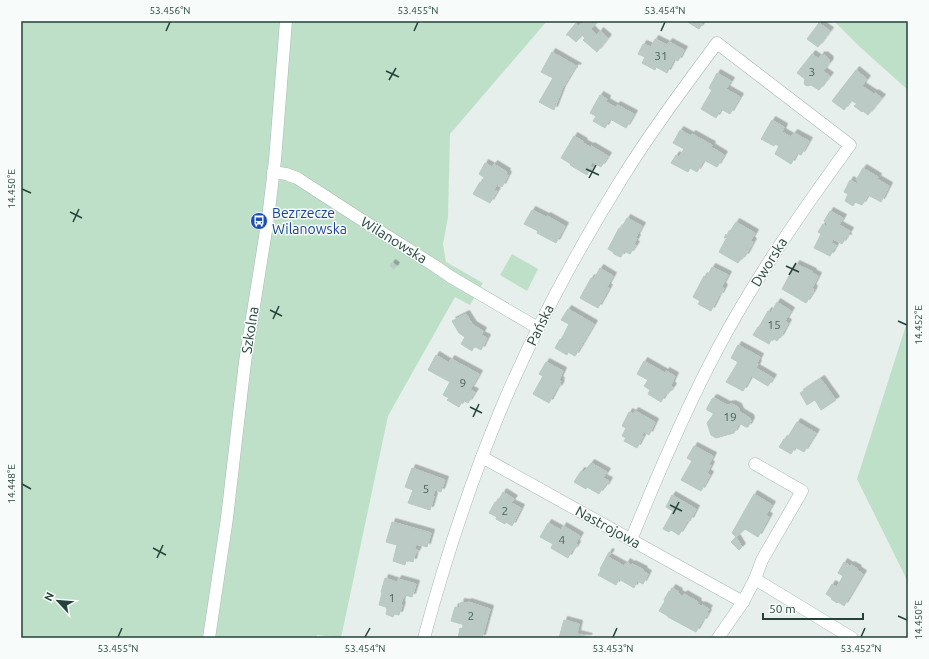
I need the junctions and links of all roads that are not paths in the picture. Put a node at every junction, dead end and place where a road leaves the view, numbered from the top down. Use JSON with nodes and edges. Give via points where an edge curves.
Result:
{"nodes":[{"id":1,"x":286,"y":21,"type":"edge"},
{"id":2,"x":717,"y":43,"type":"joint"},
{"id":3,"x":274,"y":172,"type":"junction"},
{"id":4,"x":538,"y":328,"type":"junction"},
{"id":5,"x":482,"y":457,"type":"junction"},
{"id":6,"x":755,"y":464,"type":"dead end"},
{"id":7,"x":631,"y":540,"type":"junction"},
{"id":8,"x":755,"y":579,"type":"junction"},
{"id":9,"x":738,"y":600,"type":"junction"},
{"id":10,"x":209,"y":638,"type":"edge"},
{"id":11,"x":424,"y":638,"type":"edge"},
{"id":12,"x":718,"y":638,"type":"edge"},
{"id":13,"x":852,"y":638,"type":"edge"}],
"edges":[{"from":1,"to":3,"type":"street","name":"Szkolna"},
{"from":2,"to":4,"type":"street","name":"Pańska","via":[[625,173]]},
{"from":2,"to":7,"type":"street","name":"Dworska","via":[[850,145],[793,225],[717,349],[686,411]]},
{"from":3,"to":4,"type":"street","name":"Wilanowska","via":[[297,178],[451,277]]},
{"from":3,"to":10,"type":"street","name":"Szkolna","via":[[243,378],[230,497]]},
{"from":4,"to":5,"type":"street","name":"Pańska"},
{"from":5,"to":7,"type":"street","name":"Nastrojowa"},
{"from":5,"to":11,"type":"street","name":"Pańska","via":[[450,546]]},
{"from":6,"to":8,"type":"street","via":[[802,491],[762,560]]},
{"from":7,"to":9,"type":"street","name":"Nastrojowa"},
{"from":8,"to":9,"type":"street"},
{"from":8,"to":13,"type":"street"},
{"from":9,"to":12,"type":"street"}]}
